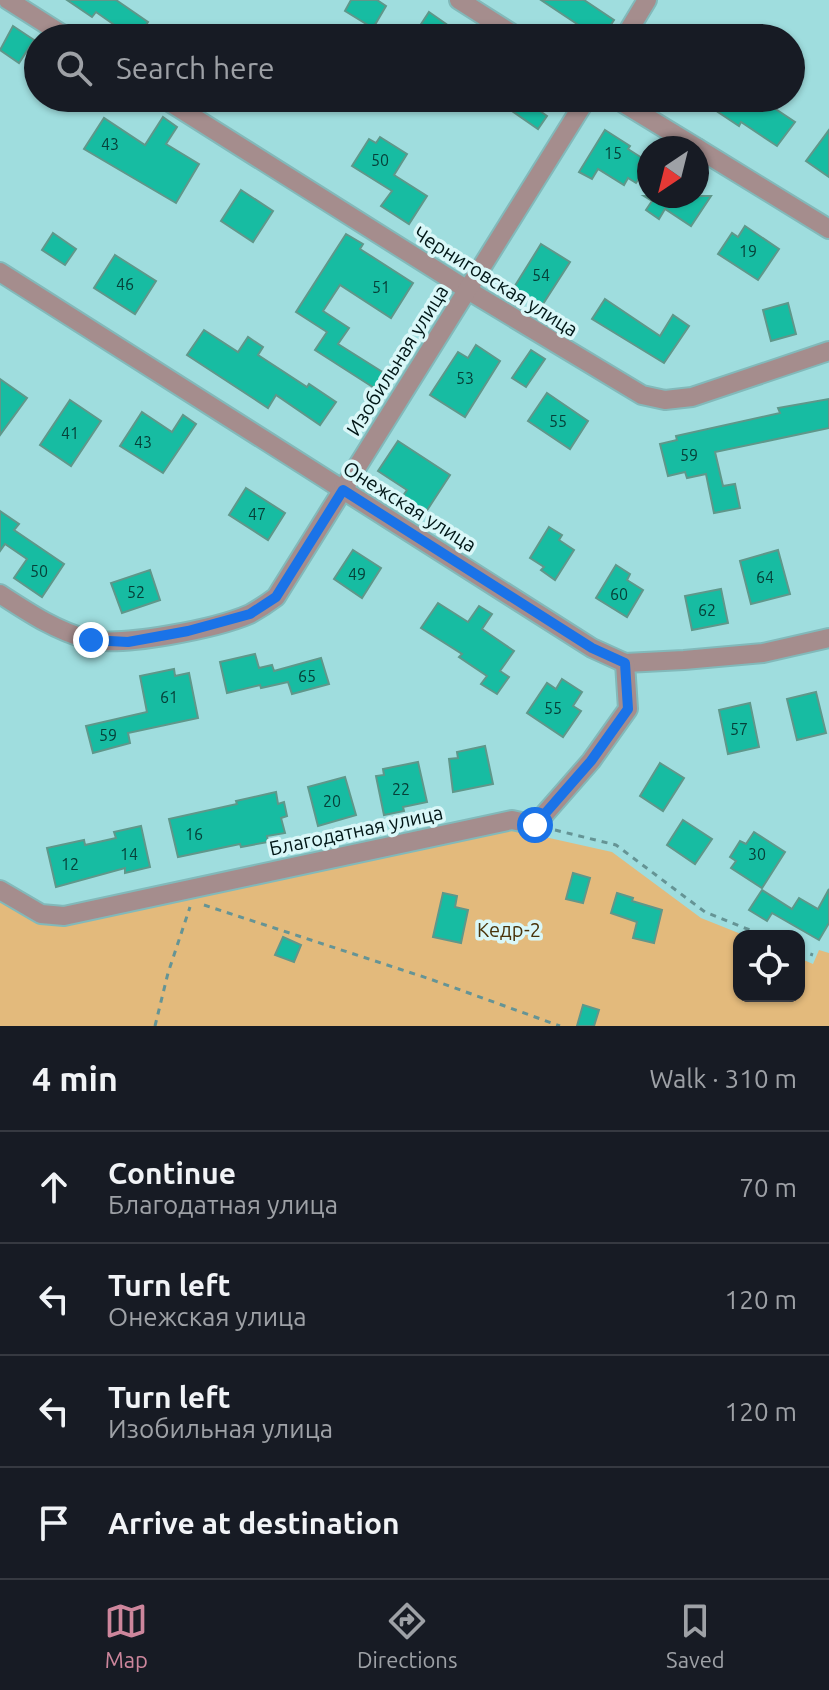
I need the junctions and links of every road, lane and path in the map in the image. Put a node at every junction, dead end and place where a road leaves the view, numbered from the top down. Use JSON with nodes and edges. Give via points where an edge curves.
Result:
{"nodes":[{"id":1,"x":8,"y":0,"type":"edge"},
{"id":2,"x":459,"y":0,"type":"edge"},
{"id":3,"x":647,"y":0,"type":"edge"},
{"id":4,"x":46,"y":24,"type":"edge"},
{"id":5,"x":497,"y":24,"type":"edge"},
{"id":6,"x":632,"y":24,"type":"edge"},
{"id":7,"x":185,"y":112,"type":"edge"},
{"id":8,"x":578,"y":112,"type":"edge"},
{"id":9,"x":638,"y":112,"type":"edge"},
{"id":10,"x":677,"y":136,"type":"edge"},
{"id":11,"x":709,"y":155,"type":"edge"},
{"id":12,"x":829,"y":229,"type":"edge"},
{"id":13,"x":0,"y":272,"type":"edge"},
{"id":14,"x":466,"y":289,"type":"junction"},
{"id":15,"x":829,"y":351,"type":"edge"},
{"id":16,"x":343,"y":490,"type":"junction"},
{"id":17,"x":0,"y":594,"type":"edge"},
{"id":18,"x":829,"y":638,"type":"edge"},
{"id":19,"x":625,"y":663,"type":"junction"},
{"id":20,"x":535,"y":825,"type":"junction"},
{"id":21,"x":0,"y":890,"type":"edge"},
{"id":22,"x":750,"y":930,"type":"edge"},
{"id":23,"x":805,"y":952,"type":"edge"},
{"id":24,"x":813,"y":955,"type":"dead end"},
{"id":25,"x":155,"y":1026,"type":"edge"},
{"id":26,"x":560,"y":1026,"type":"edge"}],
"edges":[{"from":1,"to":4,"type":"street"},
{"from":2,"to":5,"type":"street"},
{"from":3,"to":6,"type":"street"},
{"from":7,"to":14,"type":"street","name":"Черниговская улица"},
{"from":8,"to":14,"type":"street","name":"Изобильная улица"},
{"from":9,"to":10,"type":"street"},
{"from":11,"to":12,"type":"street"},
{"from":13,"to":16,"type":"street","name":"Онежская улица"},
{"from":14,"to":15,"type":"street","name":"Черниговская улица","via":[[642,395],[665,400],[692,397]]},
{"from":14,"to":16,"type":"street","name":"Изобильная улица"},
{"from":16,"to":17,"type":"street","name":"Изобильная улица","via":[[276,597],[250,614],[128,642],[91,640],[54,628]]},
{"from":16,"to":19,"type":"street","name":"Онежская улица","via":[[592,648]]},
{"from":18,"to":19,"type":"street","name":"Онежская улица","via":[[763,653]]},
{"from":19,"to":20,"type":"street","via":[[628,709]]},
{"from":20,"to":21,"type":"street","name":"Благодатная улица","via":[[512,820],[64,916],[41,914]]},
{"from":20,"to":22,"type":"path","via":[[616,845],[705,912]]},
{"from":23,"to":24,"type":"path"},
{"from":25,"to":26,"type":"path","via":[[192,901]]}]}
